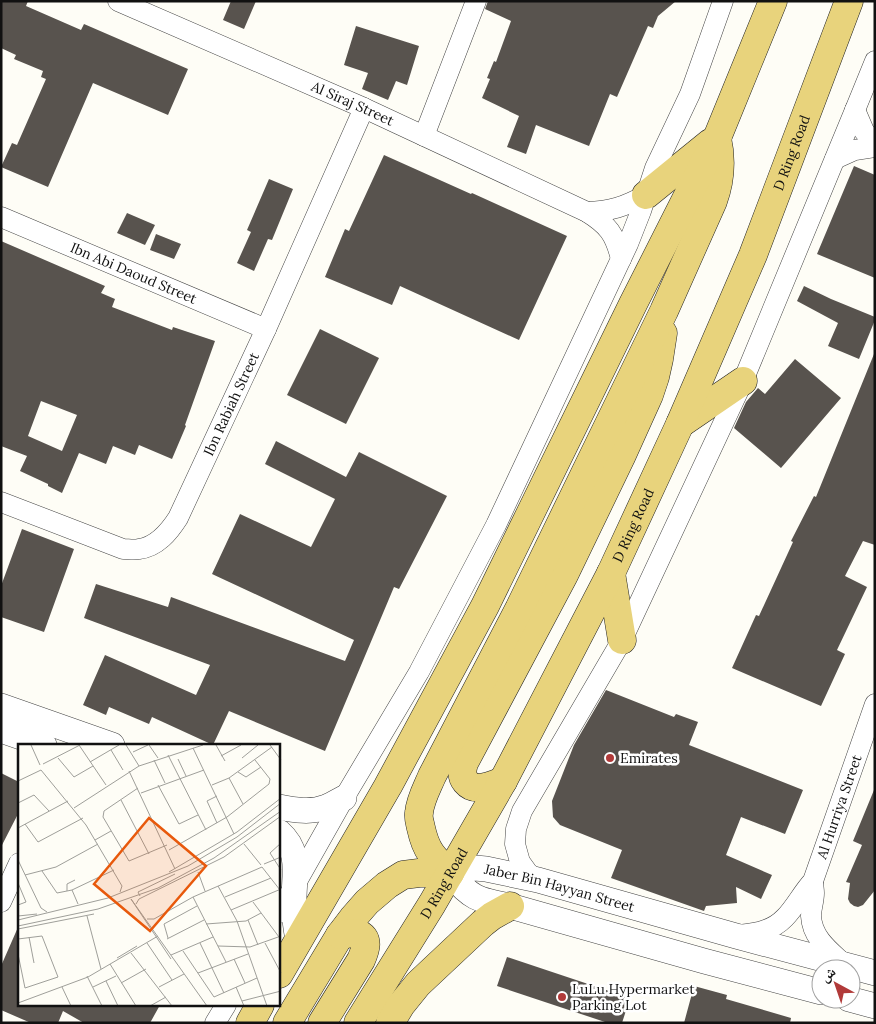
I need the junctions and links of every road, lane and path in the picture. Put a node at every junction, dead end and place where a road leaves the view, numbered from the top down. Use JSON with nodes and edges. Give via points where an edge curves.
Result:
{"nodes":[{"id":1,"x":118,"y":1,"type":"edge"},
{"id":2,"x":476,"y":1,"type":"edge"},
{"id":3,"x":723,"y":1,"type":"edge"},
{"id":4,"x":773,"y":1,"type":"edge"},
{"id":5,"x":849,"y":1,"type":"edge"},
{"id":6,"x":875,"y":61,"type":"edge"},
{"id":7,"x":364,"y":108,"type":"junction"},
{"id":8,"x":856,"y":110,"type":"junction"},
{"id":9,"x":424,"y":136,"type":"junction"},
{"id":10,"x":717,"y":138,"type":"junction"},
{"id":11,"x":875,"y":146,"type":"edge"},
{"id":12,"x":835,"y":159,"type":"junction"},
{"id":13,"x":646,"y":195,"type":"junction"},
{"id":14,"x":587,"y":212,"type":"junction"},
{"id":15,"x":1,"y":217,"type":"edge"},
{"id":16,"x":621,"y":259,"type":"junction"},
{"id":17,"x":664,"y":311,"type":"junction"},
{"id":18,"x":266,"y":328,"type":"junction"},
{"id":19,"x":743,"y":381,"type":"junction"},
{"id":20,"x":680,"y":424,"type":"junction"},
{"id":21,"x":1,"y":502,"type":"edge"},
{"id":22,"x":611,"y":573,"type":"junction"},
{"id":23,"x":622,"y":640,"type":"junction"},
{"id":24,"x":875,"y":704,"type":"edge"},
{"id":25,"x":1,"y":706,"type":"edge"},
{"id":26,"x":1,"y":730,"type":"edge"},
{"id":27,"x":81,"y":741,"type":"edge"},
{"id":28,"x":41,"y":744,"type":"edge"},
{"id":29,"x":104,"y":744,"type":"edge"},
{"id":30,"x":503,"y":781,"type":"junction"},
{"id":31,"x":344,"y":798,"type":"junction"},
{"id":32,"x":280,"y":806,"type":"edge"},
{"id":33,"x":280,"y":833,"type":"edge"},
{"id":34,"x":18,"y":865,"type":"edge"},
{"id":35,"x":450,"y":873,"type":"junction"},
{"id":36,"x":538,"y":880,"type":"junction"},
{"id":37,"x":813,"y":881,"type":"junction"},
{"id":38,"x":295,"y":883,"type":"junction"},
{"id":39,"x":1,"y":902,"type":"edge"},
{"id":40,"x":510,"y":906,"type":"junction"},
{"id":41,"x":280,"y":911,"type":"edge"},
{"id":42,"x":340,"y":935,"type":"junction"},
{"id":43,"x":736,"y":936,"type":"junction"},
{"id":44,"x":298,"y":940,"type":"junction"},
{"id":45,"x":822,"y":959,"type":"edge"},
{"id":46,"x":838,"y":959,"type":"edge"},
{"id":47,"x":861,"y":969,"type":"edge"},
{"id":48,"x":280,"y":972,"type":"edge"},
{"id":49,"x":875,"y":973,"type":"edge"},
{"id":50,"x":811,"y":989,"type":"edge"},
{"id":51,"x":225,"y":1006,"type":"edge"},
{"id":52,"x":259,"y":1006,"type":"edge"},
{"id":53,"x":215,"y":1023,"type":"edge"},
{"id":54,"x":250,"y":1023,"type":"edge"},
{"id":55,"x":287,"y":1023,"type":"edge"},
{"id":56,"x":322,"y":1023,"type":"edge"},
{"id":57,"x":358,"y":1023,"type":"edge"},
{"id":58,"x":390,"y":1023,"type":"edge"}],
"edges":[{"from":1,"to":7,"type":"street","name":"Al Siraj Street"},
{"from":2,"to":9,"type":"street"},
{"from":3,"to":13,"type":"street","via":[[690,94],[655,168]]},
{"from":4,"to":10,"type":"main road"},
{"from":5,"to":20,"type":"main road","name":"D Ring Road","via":[[753,256]]},
{"from":6,"to":8,"type":"street"},
{"from":7,"to":9,"type":"street","name":"Al Siraj Street"},
{"from":7,"to":18,"type":"street","name":"Ibn Rabiah Street"},
{"from":8,"to":11,"type":"street","via":[[864,131]]},
{"from":8,"to":12,"type":"street"},
{"from":9,"to":14,"type":"street","name":"Al Siraj Street"},
{"from":10,"to":13,"type":"main road"},
{"from":10,"to":17,"type":"main road","via":[[721,163],[718,188]]},
{"from":10,"to":44,"type":"main road","via":[[485,606],[388,786]]},
{"from":11,"to":12,"type":"street"},
{"from":12,"to":19,"type":"street"},
{"from":13,"to":14,"type":"street","name":"Al Siraj Street","via":[[616,209]]},
{"from":13,"to":16,"type":"street"},
{"from":14,"to":16,"type":"street","name":"Al Siraj Street","via":[[610,231],[618,244]]},
{"from":15,"to":18,"type":"street","name":"Ibn Abi Daoud Street"},
{"from":16,"to":31,"type":"street","via":[[496,525],[419,672]]},
{"from":17,"to":30,"type":"main road","via":[[659,359],[648,396],[564,575],[464,763],[463,778],[475,788]]},
{"from":17,"to":35,"type":"main road","via":[[519,610],[425,791],[418,816],[426,848]]},
{"from":18,"to":21,"type":"street","name":"Ibn Rabiah Street","via":[[178,518],[168,533],[154,544],[139,550],[123,549]]},
{"from":19,"to":20,"type":"main road"},
{"from":19,"to":23,"type":"street"},
{"from":20,"to":22,"type":"main road","name":"D Ring Road"},
{"from":22,"to":23,"type":"main road"},
{"from":22,"to":30,"type":"main road","name":"D Ring Road"},
{"from":23,"to":36,"type":"street","via":[[522,811],[515,844],[520,862]]},
{"from":24,"to":37,"type":"street","name":"Al Hurriya Street"},
{"from":25,"to":27,"type":"street"},
{"from":26,"to":28,"type":"street"},
{"from":27,"to":29,"type":"street"},
{"from":30,"to":35,"type":"main road","name":"D Ring Road"},
{"from":31,"to":32,"type":"street","via":[[311,811]]},
{"from":31,"to":38,"type":"street"},
{"from":33,"to":38,"type":"street","via":[[293,851]]},
{"from":34,"to":39,"type":"street"},
{"from":35,"to":36,"type":"street","name":"Jaber Bin Hayyan Street","via":[[481,869]]},
{"from":35,"to":40,"type":"street","name":"Jaber Bin Hayyan Street","via":[[472,896]]},
{"from":35,"to":42,"type":"main road","via":[[419,873],[403,876],[386,885]]},
{"from":35,"to":57,"type":"main road","name":"D Ring Road"},
{"from":36,"to":43,"type":"street","name":"Jaber Bin Hayyan Street"},
{"from":37,"to":43,"type":"street","name":"Al Hurriya Street","via":[[776,925]]},
{"from":37,"to":46,"type":"street","name":"Al Hurriya Street","via":[[811,917],[816,934]]},
{"from":38,"to":41,"type":"street"},
{"from":38,"to":44,"type":"street","via":[[293,903]]},
{"from":40,"to":50,"type":"street","name":"Jaber Bin Hayyan Street"},
{"from":40,"to":58,"type":"main road","via":[[483,923],[418,984]]},
{"from":42,"to":55,"type":"main road"},
{"from":42,"to":56,"type":"main road","via":[[355,932],[362,936],[366,940],[366,950]]},
{"from":43,"to":45,"type":"street","name":"Jaber Bin Hayyan Street"},
{"from":44,"to":48,"type":"main road"},
{"from":47,"to":49,"type":"street","name":"Jaber Bin Hayyan Street"},
{"from":51,"to":53,"type":"street"},
{"from":52,"to":54,"type":"main road"}]}
